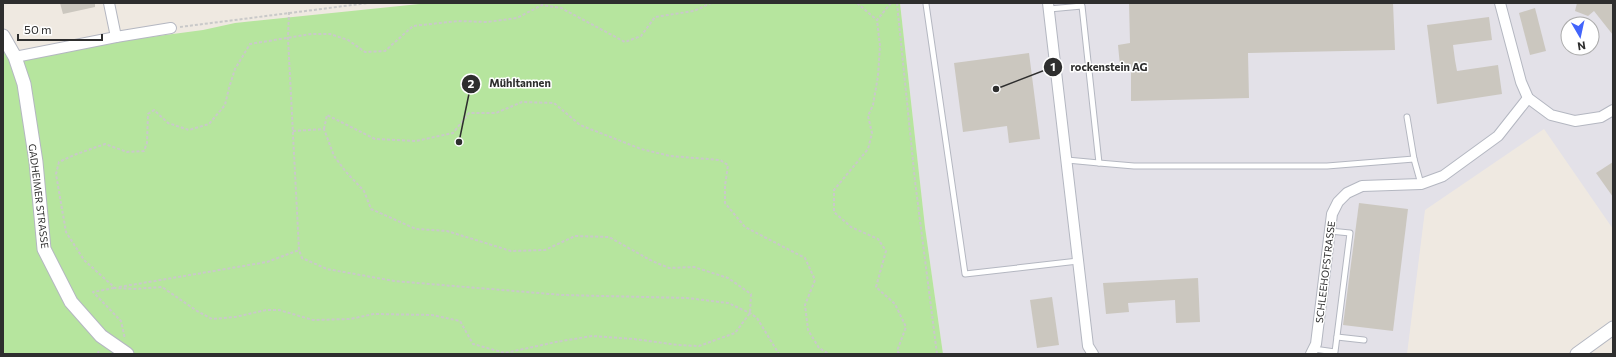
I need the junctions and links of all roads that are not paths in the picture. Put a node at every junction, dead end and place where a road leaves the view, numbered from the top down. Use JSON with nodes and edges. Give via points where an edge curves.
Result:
{"nodes":[{"id":1,"x":109,"y":3,"type":"edge"},
{"id":2,"x":1500,"y":3,"type":"edge"},
{"id":3,"x":926,"y":4,"type":"dead end"},
{"id":4,"x":1049,"y":6,"type":"edge"},
{"id":5,"x":171,"y":28,"type":"road end"},
{"id":6,"x":3,"y":36,"type":"edge"},
{"id":7,"x":116,"y":37,"type":"junction"},
{"id":8,"x":15,"y":57,"type":"junction"},
{"id":9,"x":1528,"y":98,"type":"junction"},
{"id":10,"x":1613,"y":110,"type":"edge"},
{"id":11,"x":1406,"y":117,"type":"dead end"},
{"id":12,"x":1414,"y":159,"type":"junction"},
{"id":13,"x":1066,"y":160,"type":"junction"},
{"id":14,"x":1099,"y":164,"type":"junction"},
{"id":15,"x":1421,"y":184,"type":"junction"},
{"id":16,"x":1330,"y":231,"type":"junction"},
{"id":17,"x":1078,"y":261,"type":"junction"},
{"id":18,"x":1613,"y":328,"type":"edge"},
{"id":19,"x":1337,"y":337,"type":"junction"},
{"id":20,"x":1364,"y":340,"type":"dead end"},
{"id":21,"x":127,"y":349,"type":"edge"},
{"id":22,"x":1312,"y":351,"type":"edge"},
{"id":23,"x":1093,"y":354,"type":"edge"},
{"id":24,"x":1577,"y":354,"type":"edge"}],
"edges":[{"from":1,"to":7,"type":"street"},
{"from":2,"to":9,"type":"street","via":[[1521,82]]},
{"from":3,"to":17,"type":"lane","via":[[965,274]]},
{"from":4,"to":13,"type":"street"},
{"from":4,"to":14,"type":"lane","via":[[1082,6]]},
{"from":5,"to":7,"type":"street"},
{"from":6,"to":8,"type":"street","name":"GADHEIMER STRASSE"},
{"from":7,"to":8,"type":"street"},
{"from":8,"to":21,"type":"street","name":"GADHEIMER STRASSE","via":[[24,84],[36,162],[44,249],[71,302],[101,336]]},
{"from":9,"to":10,"type":"street","via":[[1551,115],[1575,120],[1601,117]]},
{"from":9,"to":15,"type":"street","name":"SCHLEEHOFSTRASSE","via":[[1498,136],[1443,176]]},
{"from":11,"to":12,"type":"lane"},
{"from":12,"to":14,"type":"lane","via":[[1327,166]]},
{"from":12,"to":15,"type":"lane"},
{"from":13,"to":14,"type":"lane"},
{"from":13,"to":17,"type":"street"},
{"from":15,"to":16,"type":"street","name":"SCHLEEHOFSTRASSE","via":[[1362,186],[1347,193],[1338,202],[1332,214]]},
{"from":16,"to":19,"type":"lane","via":[[1350,233]]},
{"from":16,"to":22,"type":"street","name":"SCHLEEHOFSTRASSE","via":[[1316,344]]},
{"from":17,"to":23,"type":"street","via":[[1088,346]]},
{"from":18,"to":24,"type":"street"},
{"from":19,"to":20,"type":"lane"},
{"from":19,"to":22,"type":"lane","via":[[1335,352]]}]}
